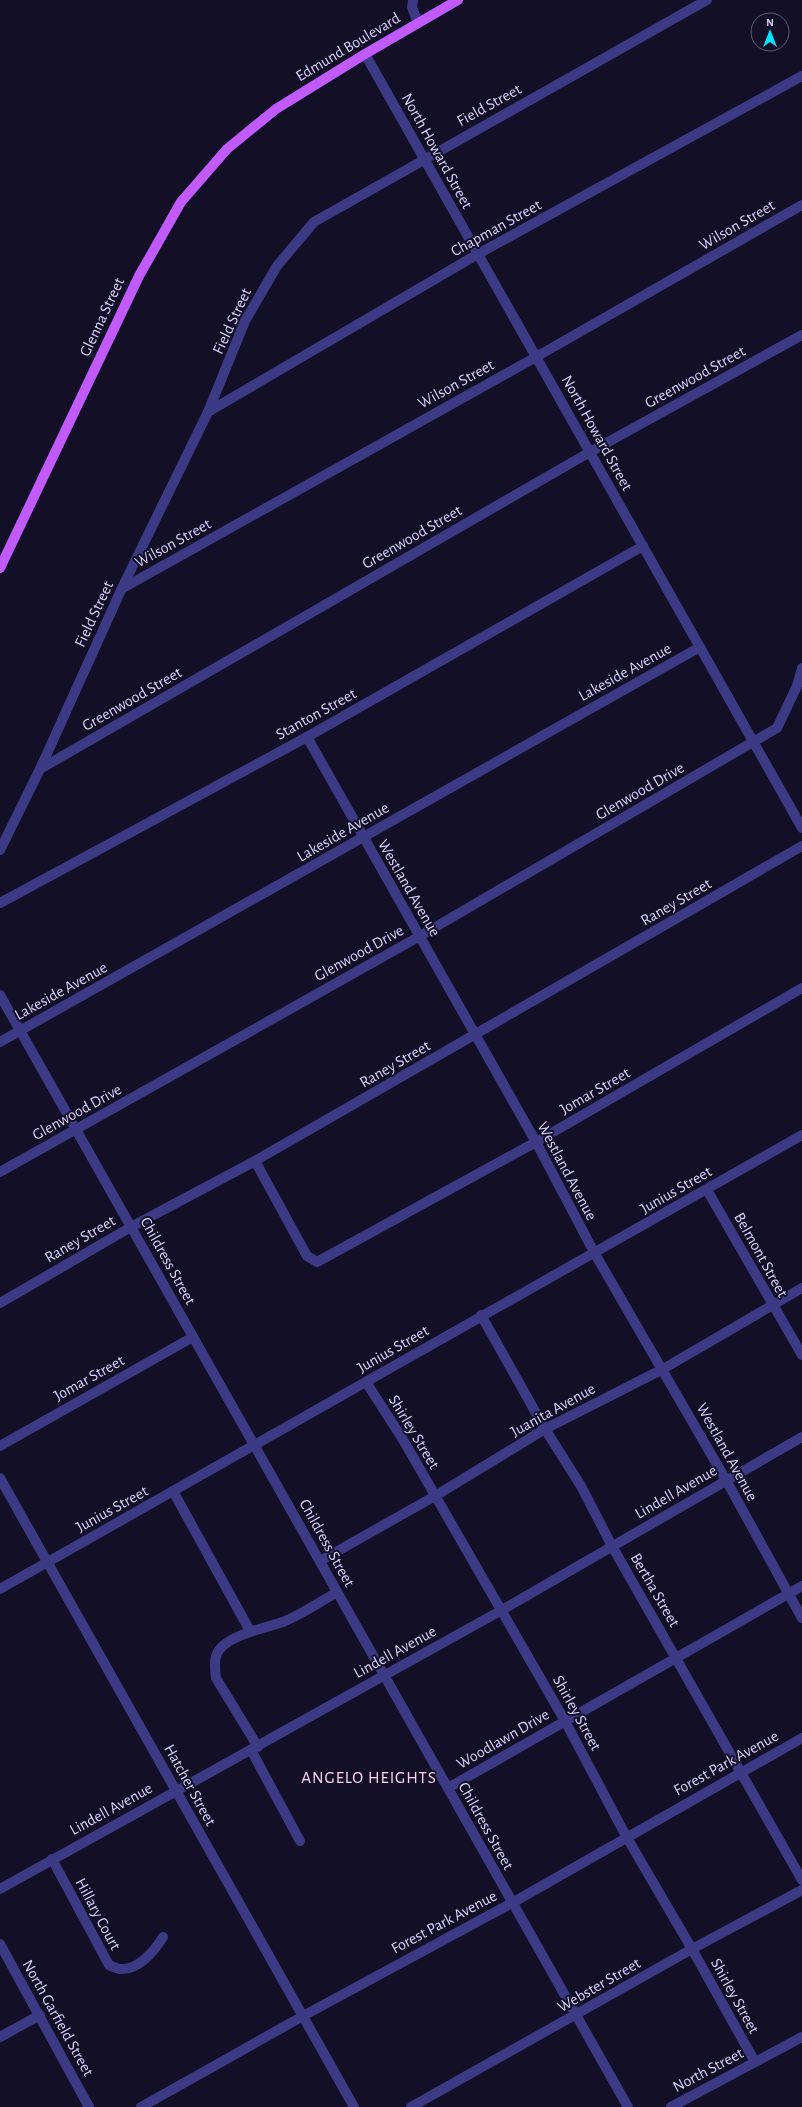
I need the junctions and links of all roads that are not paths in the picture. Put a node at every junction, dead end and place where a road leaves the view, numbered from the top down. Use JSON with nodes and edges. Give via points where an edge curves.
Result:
{"nodes":[{"id":1,"x":413,"y":0,"type":"edge"},
{"id":2,"x":458,"y":0,"type":"edge"},
{"id":3,"x":707,"y":0,"type":"edge"},
{"id":4,"x":418,"y":23,"type":"junction"},
{"id":5,"x":365,"y":54,"type":"junction"},
{"id":6,"x":802,"y":76,"type":"edge"},
{"id":7,"x":276,"y":109,"type":"joint"},
{"id":8,"x":424,"y":158,"type":"junction"},
{"id":9,"x":802,"y":205,"type":"edge"},
{"id":10,"x":478,"y":254,"type":"junction"},
{"id":11,"x":802,"y":335,"type":"edge"},
{"id":12,"x":536,"y":357,"type":"junction"},
{"id":13,"x":208,"y":412,"type":"junction"},
{"id":14,"x":590,"y":452,"type":"junction"},
{"id":15,"x":643,"y":546,"type":"junction"},
{"id":16,"x":0,"y":568,"type":"edge"},
{"id":17,"x":122,"y":588,"type":"junction"},
{"id":18,"x":700,"y":647,"type":"junction"},
{"id":19,"x":802,"y":668,"type":"edge"},
{"id":20,"x":307,"y":737,"type":"junction"},
{"id":21,"x":754,"y":742,"type":"junction"},
{"id":22,"x":40,"y":769,"type":"junction"},
{"id":23,"x":802,"y":828,"type":"edge"},
{"id":24,"x":362,"y":838,"type":"junction"},
{"id":25,"x":802,"y":846,"type":"edge"},
{"id":26,"x":0,"y":850,"type":"edge"},
{"id":27,"x":0,"y":903,"type":"edge"},
{"id":28,"x":420,"y":936,"type":"junction"},
{"id":29,"x":802,"y":988,"type":"edge"},
{"id":30,"x":0,"y":995,"type":"edge"},
{"id":31,"x":21,"y":1032,"type":"junction"},
{"id":32,"x":474,"y":1036,"type":"junction"},
{"id":33,"x":0,"y":1042,"type":"edge"},
{"id":34,"x":77,"y":1130,"type":"junction"},
{"id":35,"x":802,"y":1136,"type":"edge"},
{"id":36,"x":536,"y":1142,"type":"junction"},
{"id":37,"x":255,"y":1161,"type":"junction"},
{"id":38,"x":0,"y":1172,"type":"edge"},
{"id":39,"x":707,"y":1190,"type":"junction"},
{"id":40,"x":131,"y":1227,"type":"junction"},
{"id":41,"x":595,"y":1254,"type":"junction"},
{"id":42,"x":802,"y":1288,"type":"edge"},
{"id":43,"x":0,"y":1303,"type":"edge"},
{"id":44,"x":771,"y":1304,"type":"junction"},
{"id":45,"x":482,"y":1316,"type":"junction"},
{"id":46,"x":193,"y":1337,"type":"junction"},
{"id":47,"x":802,"y":1355,"type":"edge"},
{"id":48,"x":662,"y":1368,"type":"junction"},
{"id":49,"x":366,"y":1382,"type":"junction"},
{"id":50,"x":545,"y":1429,"type":"junction"},
{"id":51,"x":802,"y":1437,"type":"edge"},
{"id":52,"x":0,"y":1446,"type":"edge"},
{"id":53,"x":253,"y":1446,"type":"junction"},
{"id":54,"x":0,"y":1478,"type":"edge"},
{"id":55,"x":726,"y":1480,"type":"junction"},
{"id":56,"x":173,"y":1492,"type":"junction"},
{"id":57,"x":435,"y":1496,"type":"junction"},
{"id":58,"x":612,"y":1546,"type":"junction"},
{"id":59,"x":48,"y":1562,"type":"junction"},
{"id":60,"x":320,"y":1562,"type":"junction"},
{"id":61,"x":802,"y":1586,"type":"edge"},
{"id":62,"x":0,"y":1588,"type":"edge"},
{"id":63,"x":337,"y":1592,"type":"junction"},
{"id":64,"x":788,"y":1594,"type":"junction"},
{"id":65,"x":502,"y":1610,"type":"junction"},
{"id":66,"x":802,"y":1618,"type":"edge"},
{"id":67,"x":250,"y":1631,"type":"junction"},
{"id":68,"x":676,"y":1658,"type":"junction"},
{"id":69,"x":384,"y":1674,"type":"junction"},
{"id":70,"x":565,"y":1721,"type":"junction"},
{"id":71,"x":802,"y":1738,"type":"edge"},
{"id":72,"x":254,"y":1748,"type":"junction"},
{"id":73,"x":740,"y":1772,"type":"junction"},
{"id":74,"x":448,"y":1788,"type":"junction"},
{"id":75,"x":176,"y":1790,"type":"junction"},
{"id":76,"x":626,"y":1836,"type":"junction"},
{"id":77,"x":300,"y":1841,"type":"dead end"},
{"id":78,"x":52,"y":1859,"type":"junction"},
{"id":79,"x":802,"y":1880,"type":"edge"},
{"id":80,"x":0,"y":1889,"type":"edge"},
{"id":81,"x":802,"y":1890,"type":"edge"},
{"id":82,"x":512,"y":1903,"type":"junction"},
{"id":83,"x":163,"y":1937,"type":"dead end"},
{"id":84,"x":0,"y":1944,"type":"edge"},
{"id":85,"x":692,"y":1949,"type":"junction"},
{"id":86,"x":40,"y":2015,"type":"junction"},
{"id":87,"x":576,"y":2015,"type":"junction"},
{"id":88,"x":303,"y":2016,"type":"junction"},
{"id":89,"x":0,"y":2037,"type":"edge"},
{"id":90,"x":802,"y":2037,"type":"edge"},
{"id":91,"x":755,"y":2062,"type":"junction"},
{"id":92,"x":677,"y":2106,"type":"edge"},
{"id":93,"x":89,"y":2107,"type":"edge"},
{"id":94,"x":141,"y":2107,"type":"edge"},
{"id":95,"x":354,"y":2107,"type":"edge"},
{"id":96,"x":411,"y":2107,"type":"edge"},
{"id":97,"x":628,"y":2107,"type":"edge"}],
"edges":[{"from":1,"to":4,"type":"street","via":[[412,7]]},
{"from":2,"to":4,"type":"main road","name":"Edmund Boulevard"},
{"from":3,"to":8,"type":"street","name":"Field Street"},
{"from":4,"to":5,"type":"main road","name":"Edmund Boulevard"},
{"from":5,"to":7,"type":"main road","name":"Edmund Boulevard"},
{"from":5,"to":8,"type":"street","name":"North Howard Street"},
{"from":6,"to":10,"type":"street","name":"Chapman Street"},
{"from":7,"to":16,"type":"main road","name":"Glenna Street","via":[[227,150],[181,202],[138,276]]},
{"from":8,"to":10,"type":"street","name":"North Howard Street"},
{"from":8,"to":13,"type":"street","name":"Field Street","via":[[314,222],[277,266],[246,321]]},
{"from":9,"to":12,"type":"street","name":"Wilson Street"},
{"from":10,"to":12,"type":"street","name":"North Howard Street"},
{"from":10,"to":13,"type":"street","name":"Chapman Street"},
{"from":11,"to":14,"type":"street","name":"Greenwood Street"},
{"from":12,"to":14,"type":"street","name":"North Howard Street"},
{"from":12,"to":17,"type":"street","name":"Wilson Street"},
{"from":13,"to":17,"type":"street","name":"Field Street"},
{"from":14,"to":15,"type":"street","name":"North Howard Street"},
{"from":14,"to":22,"type":"street","name":"Greenwood Street"},
{"from":15,"to":18,"type":"street","name":"North Howard Street"},
{"from":15,"to":20,"type":"street","name":"Stanton Street"},
{"from":17,"to":22,"type":"street","name":"Field Street"},
{"from":18,"to":21,"type":"street","name":"North Howard Street"},
{"from":18,"to":24,"type":"street","name":"Lakeside Avenue"},
{"from":19,"to":21,"type":"street","name":"Glenwood Drive","via":[[797,686],[777,728]]},
{"from":20,"to":24,"type":"street","name":"Westland Avenue"},
{"from":20,"to":27,"type":"street","name":"Stanton Street"},
{"from":21,"to":23,"type":"street","name":"North Howard Street"},
{"from":21,"to":28,"type":"street","name":"Glenwood Drive"},
{"from":22,"to":26,"type":"street","name":"Field Street"},
{"from":24,"to":28,"type":"street","name":"Westland Avenue"},
{"from":24,"to":31,"type":"street","name":"Lakeside Avenue"},
{"from":25,"to":32,"type":"street","name":"Raney Street"},
{"from":28,"to":32,"type":"street","name":"Westland Avenue"},
{"from":28,"to":34,"type":"street","name":"Glenwood Drive"},
{"from":29,"to":36,"type":"street","name":"Jomar Street"},
{"from":30,"to":31,"type":"street","name":"Childress Street"},
{"from":31,"to":33,"type":"street","name":"Lakeside Avenue"},
{"from":31,"to":34,"type":"street","name":"Childress Street"},
{"from":32,"to":36,"type":"street","name":"Westland Avenue"},
{"from":32,"to":37,"type":"street","name":"Raney Street"},
{"from":34,"to":38,"type":"street","name":"Glenwood Drive"},
{"from":34,"to":40,"type":"street","name":"Childress Street"},
{"from":35,"to":39,"type":"street","name":"Junius Street"},
{"from":36,"to":37,"type":"street","name":"Jomar Street","via":[[317,1262],[307,1256]]},
{"from":36,"to":41,"type":"street","name":"Westland Avenue"},
{"from":37,"to":40,"type":"street","name":"Raney Street"},
{"from":39,"to":41,"type":"street","name":"Junius Street"},
{"from":39,"to":44,"type":"street","name":"Belmont Street","via":[[741,1246]]},
{"from":40,"to":43,"type":"street","name":"Raney Street"},
{"from":40,"to":46,"type":"street","name":"Childress Street"},
{"from":41,"to":45,"type":"street","name":"Junius Street"},
{"from":41,"to":48,"type":"street","name":"Westland Avenue"},
{"from":42,"to":44,"type":"street","name":"Juanita Avenue"},
{"from":44,"to":47,"type":"street","name":"Belmont Street"},
{"from":44,"to":48,"type":"street","name":"Juanita Avenue"},
{"from":45,"to":49,"type":"street","name":"Junius Street"},
{"from":45,"to":50,"type":"street","name":"Bertha Street"},
{"from":46,"to":52,"type":"street","name":"Jomar Street"},
{"from":46,"to":53,"type":"street","name":"Childress Street"},
{"from":48,"to":50,"type":"street","name":"Juanita Avenue"},
{"from":48,"to":55,"type":"street","name":"Westland Avenue"},
{"from":49,"to":53,"type":"street","name":"Junius Street"},
{"from":49,"to":57,"type":"street","name":"Shirley Street"},
{"from":50,"to":57,"type":"street","name":"Juanita Avenue"},
{"from":50,"to":58,"type":"street","name":"Bertha Street","via":[[581,1486]]},
{"from":51,"to":55,"type":"street","name":"Lindell Avenue"},
{"from":53,"to":56,"type":"street","name":"Junius Street"},
{"from":53,"to":60,"type":"street","name":"Childress Street"},
{"from":54,"to":59,"type":"street","name":"Hatcher Street"},
{"from":55,"to":58,"type":"street","name":"Lindell Avenue"},
{"from":55,"to":64,"type":"street","name":"Westland Avenue"},
{"from":56,"to":59,"type":"street","name":"Junius Street"},
{"from":56,"to":67,"type":"street"},
{"from":57,"to":60,"type":"street","name":"Juanita Avenue"},
{"from":57,"to":65,"type":"street","name":"Shirley Street"},
{"from":58,"to":65,"type":"street","name":"Lindell Avenue"},
{"from":58,"to":68,"type":"street","name":"Bertha Street"},
{"from":59,"to":62,"type":"street","name":"Junius Street"},
{"from":59,"to":75,"type":"street","name":"Hatcher Street"},
{"from":60,"to":63,"type":"street","name":"Childress Street"},
{"from":61,"to":64,"type":"street","name":"Woodlawn Drive"},
{"from":63,"to":67,"type":"street","via":[[284,1622]]},
{"from":63,"to":69,"type":"street","name":"Childress Street"},
{"from":64,"to":66,"type":"street","name":"Westland Avenue"},
{"from":64,"to":68,"type":"street","name":"Woodlawn Drive"},
{"from":65,"to":69,"type":"street","name":"Lindell Avenue"},
{"from":65,"to":70,"type":"street","name":"Shirley Street"},
{"from":67,"to":72,"type":"street","via":[[224,1645],[216,1654],[214,1665],[216,1678]]},
{"from":68,"to":70,"type":"street","name":"Woodlawn Drive"},
{"from":68,"to":73,"type":"street","name":"Bertha Street"},
{"from":69,"to":72,"type":"street","name":"Lindell Avenue"},
{"from":69,"to":74,"type":"street","name":"Childress Street"},
{"from":70,"to":74,"type":"street","name":"Woodlawn Drive"},
{"from":70,"to":76,"type":"street","name":"Shirley Street"},
{"from":71,"to":73,"type":"street","name":"Forest Park Avenue"},
{"from":72,"to":75,"type":"street","name":"Lindell Avenue"},
{"from":72,"to":77,"type":"street"},
{"from":73,"to":76,"type":"street","name":"Forest Park Avenue"},
{"from":73,"to":79,"type":"street","name":"Bertha Street"},
{"from":74,"to":82,"type":"street","name":"Childress Street"},
{"from":75,"to":78,"type":"street","name":"Lindell Avenue"},
{"from":75,"to":88,"type":"street","name":"Hatcher Street"},
{"from":76,"to":82,"type":"street","name":"Forest Park Avenue"},
{"from":76,"to":85,"type":"street","name":"Shirley Street"},
{"from":78,"to":80,"type":"street","name":"Lindell Avenue"},
{"from":78,"to":83,"type":"street","name":"Hillary Court","via":[[109,1965],[121,1969],[132,1966],[154,1952]]},
{"from":81,"to":85,"type":"street","name":"Webster Street"},
{"from":82,"to":87,"type":"street","name":"Childress Street"},
{"from":82,"to":88,"type":"street","name":"Forest Park Avenue"},
{"from":84,"to":86,"type":"street","name":"North Garfield Street"},
{"from":85,"to":87,"type":"street","name":"Webster Street"},
{"from":85,"to":91,"type":"street","name":"Shirley Street"},
{"from":86,"to":89,"type":"street"},
{"from":86,"to":93,"type":"street","name":"North Garfield Street"},
{"from":87,"to":96,"type":"street","name":"Webster Street"},
{"from":87,"to":97,"type":"street","name":"Childress Street"},
{"from":88,"to":94,"type":"street","name":"Forest Park Avenue"},
{"from":88,"to":95,"type":"street","name":"Hatcher Street"},
{"from":90,"to":91,"type":"street","name":"North Street"},
{"from":91,"to":92,"type":"street","name":"North Street"}]}
